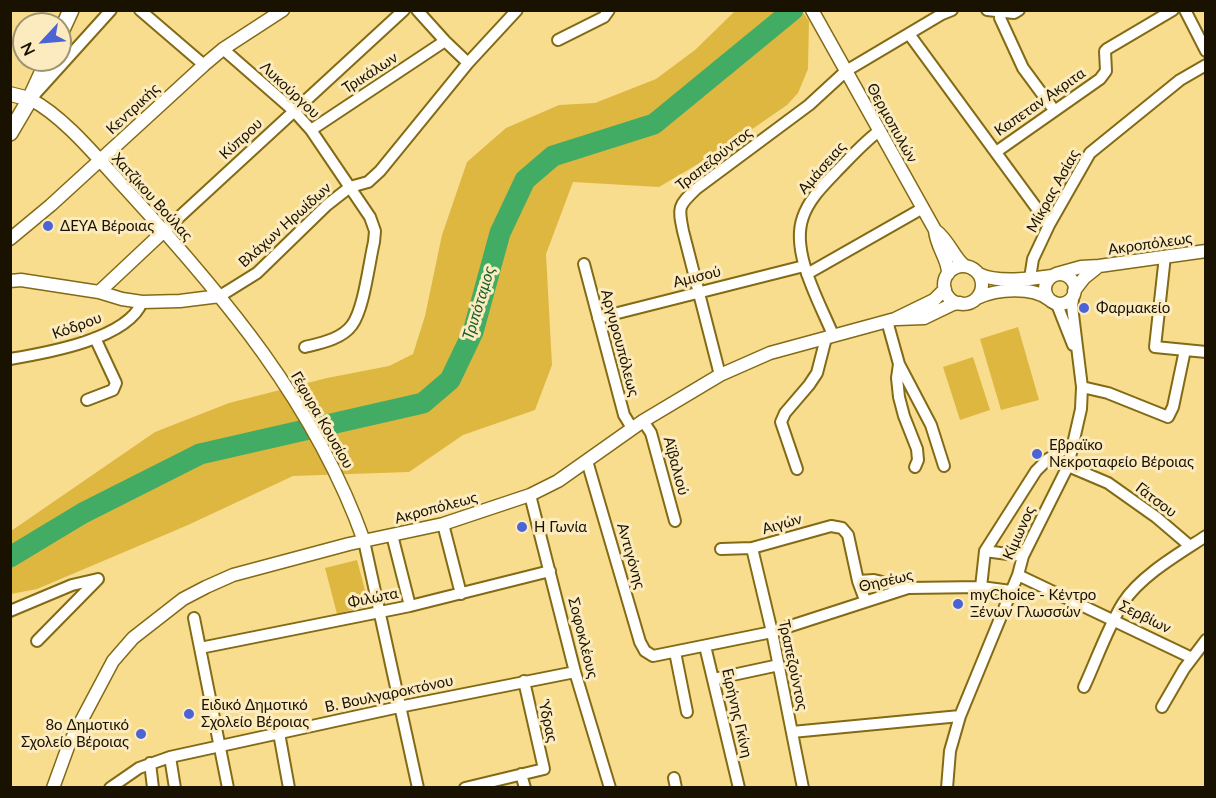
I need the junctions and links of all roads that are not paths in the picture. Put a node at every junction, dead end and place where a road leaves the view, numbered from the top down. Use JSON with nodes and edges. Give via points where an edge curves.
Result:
{"nodes":[{"id":1,"x":111,"y":10,"type":"edge"},
{"id":2,"x":140,"y":10,"type":"edge"},
{"id":3,"x":283,"y":10,"type":"edge"},
{"id":4,"x":404,"y":10,"type":"edge"},
{"id":5,"x":417,"y":10,"type":"edge"},
{"id":6,"x":517,"y":10,"type":"edge"},
{"id":7,"x":812,"y":10,"type":"edge"},
{"id":8,"x":952,"y":10,"type":"edge"},
{"id":9,"x":987,"y":10,"type":"edge"},
{"id":10,"x":1018,"y":10,"type":"edge"},
{"id":11,"x":1173,"y":10,"type":"edge"},
{"id":12,"x":1185,"y":10,"type":"edge"},
{"id":13,"x":1000,"y":12,"type":"edge"},
{"id":14,"x":602,"y":13,"type":"edge"},
{"id":15,"x":909,"y":34,"type":"junction"},
{"id":16,"x":558,"y":40,"type":"dead end"},
{"id":17,"x":445,"y":41,"type":"junction"},
{"id":18,"x":223,"y":49,"type":"junction"},
{"id":19,"x":1206,"y":51,"type":"edge"},
{"id":20,"x":468,"y":63,"type":"junction"},
{"id":21,"x":204,"y":65,"type":"junction"},
{"id":22,"x":1206,"y":65,"type":"edge"},
{"id":23,"x":846,"y":71,"type":"junction"},
{"id":24,"x":42,"y":72,"type":"edge"},
{"id":25,"x":10,"y":94,"type":"edge"},
{"id":26,"x":30,"y":99,"type":"junction"},
{"id":27,"x":1054,"y":110,"type":"junction"},
{"id":28,"x":294,"y":111,"type":"junction"},
{"id":29,"x":311,"y":130,"type":"junction"},
{"id":30,"x":879,"y":131,"type":"junction"},
{"id":31,"x":10,"y":133,"type":"edge"},
{"id":32,"x":996,"y":152,"type":"junction"},
{"id":33,"x":100,"y":161,"type":"junction"},
{"id":34,"x":350,"y":187,"type":"junction"},
{"id":35,"x":923,"y":208,"type":"junction"},
{"id":36,"x":1049,"y":225,"type":"junction"},
{"id":37,"x":935,"y":230,"type":"junction"},
{"id":38,"x":164,"y":231,"type":"junction"},
{"id":39,"x":10,"y":239,"type":"edge"},
{"id":40,"x":1206,"y":251,"type":"edge"},
{"id":41,"x":1165,"y":256,"type":"junction"},
{"id":42,"x":584,"y":264,"type":"dead end"},
{"id":43,"x":965,"y":266,"type":"junction"},
{"id":44,"x":1099,"y":266,"type":"junction"},
{"id":45,"x":10,"y":269,"type":"edge"},
{"id":46,"x":806,"y":270,"type":"junction"},
{"id":47,"x":948,"y":273,"type":"junction"},
{"id":48,"x":979,"y":274,"type":"junction"},
{"id":49,"x":1054,"y":275,"type":"junction"},
{"id":50,"x":1029,"y":278,"type":"junction"},
{"id":51,"x":16,"y":280,"type":"edge"},
{"id":52,"x":945,"y":289,"type":"junction"},
{"id":53,"x":99,"y":292,"type":"junction"},
{"id":54,"x":700,"y":292,"type":"junction"},
{"id":55,"x":1074,"y":292,"type":"junction"},
{"id":56,"x":220,"y":296,"type":"junction"},
{"id":57,"x":977,"y":298,"type":"junction"},
{"id":58,"x":1052,"y":301,"type":"junction"},
{"id":59,"x":142,"y":302,"type":"junction"},
{"id":60,"x":960,"y":303,"type":"junction"},
{"id":61,"x":598,"y":318,"type":"junction"},
{"id":62,"x":891,"y":320,"type":"junction"},
{"id":63,"x":829,"y":337,"type":"junction"},
{"id":64,"x":95,"y":338,"type":"junction"},
{"id":65,"x":259,"y":345,"type":"joint"},
{"id":66,"x":305,"y":347,"type":"dead end"},
{"id":67,"x":1185,"y":350,"type":"junction"},
{"id":68,"x":1206,"y":352,"type":"edge"},
{"id":69,"x":1077,"y":357,"type":"junction"},
{"id":70,"x":10,"y":359,"type":"edge"},
{"id":71,"x":899,"y":364,"type":"junction"},
{"id":72,"x":720,"y":375,"type":"junction"},
{"id":73,"x":1082,"y":387,"type":"junction"},
{"id":74,"x":87,"y":400,"type":"dead end"},
{"id":75,"x":638,"y":424,"type":"junction"},
{"id":76,"x":1073,"y":444,"type":"junction"},
{"id":77,"x":587,"y":461,"type":"junction"},
{"id":78,"x":944,"y":466,"type":"dead end"},
{"id":79,"x":1068,"y":466,"type":"junction"},
{"id":80,"x":915,"y":467,"type":"dead end"},
{"id":81,"x":796,"y":469,"type":"dead end"},
{"id":82,"x":530,"y":495,"type":"junction"},
{"id":83,"x":675,"y":521,"type":"dead end"},
{"id":84,"x":443,"y":524,"type":"junction"},
{"id":85,"x":392,"y":535,"type":"junction"},
{"id":86,"x":1206,"y":536,"type":"edge"},
{"id":87,"x":364,"y":541,"type":"junction"},
{"id":88,"x":1190,"y":546,"type":"junction"},
{"id":89,"x":752,"y":548,"type":"junction"},
{"id":90,"x":721,"y":549,"type":"dead end"},
{"id":91,"x":986,"y":551,"type":"junction"},
{"id":92,"x":1023,"y":556,"type":"junction"},
{"id":93,"x":550,"y":571,"type":"junction"},
{"id":94,"x":1018,"y":575,"type":"junction"},
{"id":95,"x":858,"y":581,"type":"junction"},
{"id":96,"x":981,"y":587,"type":"junction"},
{"id":97,"x":908,"y":588,"type":"junction"},
{"id":98,"x":1011,"y":591,"type":"junction"},
{"id":99,"x":461,"y":594,"type":"junction"},
{"id":100,"x":865,"y":600,"type":"junction"},
{"id":101,"x":410,"y":606,"type":"junction"},
{"id":102,"x":10,"y":611,"type":"edge"},
{"id":103,"x":378,"y":611,"type":"junction"},
{"id":104,"x":194,"y":618,"type":"dead end"},
{"id":105,"x":1115,"y":620,"type":"junction"},
{"id":106,"x":772,"y":632,"type":"junction"},
{"id":107,"x":37,"y":640,"type":"dead end"},
{"id":108,"x":1206,"y":640,"type":"edge"},
{"id":109,"x":705,"y":646,"type":"junction"},
{"id":110,"x":200,"y":648,"type":"junction"},
{"id":111,"x":675,"y":652,"type":"junction"},
{"id":112,"x":1192,"y":658,"type":"junction"},
{"id":113,"x":779,"y":665,"type":"junction"},
{"id":114,"x":575,"y":672,"type":"junction"},
{"id":115,"x":714,"y":679,"type":"junction"},
{"id":116,"x":524,"y":681,"type":"junction"},
{"id":117,"x":1084,"y":687,"type":"dead end"},
{"id":118,"x":399,"y":707,"type":"junction"},
{"id":119,"x":1162,"y":707,"type":"dead end"},
{"id":120,"x":687,"y":712,"type":"dead end"},
{"id":121,"x":960,"y":716,"type":"junction"},
{"id":122,"x":792,"y":732,"type":"junction"},
{"id":123,"x":279,"y":733,"type":"junction"},
{"id":124,"x":220,"y":746,"type":"junction"},
{"id":125,"x":170,"y":757,"type":"junction"},
{"id":126,"x":150,"y":763,"type":"junction"},
{"id":127,"x":521,"y":774,"type":"junction"},
{"id":128,"x":112,"y":787,"type":"edge"},
{"id":129,"x":53,"y":788,"type":"edge"},
{"id":130,"x":153,"y":788,"type":"edge"},
{"id":131,"x":175,"y":788,"type":"edge"},
{"id":132,"x":228,"y":788,"type":"edge"},
{"id":133,"x":289,"y":788,"type":"edge"},
{"id":134,"x":418,"y":788,"type":"edge"},
{"id":135,"x":465,"y":788,"type":"edge"},
{"id":136,"x":525,"y":788,"type":"edge"},
{"id":137,"x":610,"y":788,"type":"edge"},
{"id":138,"x":739,"y":788,"type":"edge"},
{"id":139,"x":803,"y":788,"type":"edge"},
{"id":140,"x":947,"y":788,"type":"edge"}],
"edges":[{"from":1,"to":26,"type":"street"},
{"from":2,"to":21,"type":"street"},
{"from":3,"to":18,"type":"street","name":"Κεντρικής"},
{"from":4,"to":28,"type":"street","name":"Κύπρου"},
{"from":5,"to":17,"type":"street"},
{"from":6,"to":20,"type":"street","name":"Βλάχων Ηρωίδων"},
{"from":7,"to":23,"type":"street","name":"Θερμοπυλών"},
{"from":8,"to":15,"type":"street"},
{"from":9,"to":13,"type":"street"},
{"from":10,"to":13,"type":"street"},
{"from":11,"to":27,"type":"street","name":"Καπεταν Ακριτα","via":[[1107,49],[1104,75]]},
{"from":12,"to":19,"type":"street"},
{"from":13,"to":27,"type":"street","via":[[1023,68]]},
{"from":14,"to":16,"type":"street"},
{"from":15,"to":23,"type":"street"},
{"from":15,"to":32,"type":"street"},
{"from":17,"to":20,"type":"street"},
{"from":17,"to":29,"type":"street","name":"Τρικάλων"},
{"from":18,"to":21,"type":"street","name":"Κεντρικής"},
{"from":18,"to":28,"type":"street","name":"Λυκούργου"},
{"from":20,"to":34,"type":"street","name":"Βλάχων Ηρωίδων","via":[[380,171],[368,182]]},
{"from":21,"to":33,"type":"street","name":"Κεντρικής"},
{"from":22,"to":36,"type":"street","name":"Μίκρας Ασίας","via":[[1180,80],[1095,149],[1083,163]]},
{"from":23,"to":30,"type":"street","name":"Θερμοπυλών"},
{"from":23,"to":54,"type":"street","name":"Τραπεζούντος","via":[[809,105],[681,204],[680,215]]},
{"from":24,"to":26,"type":"main road"},
{"from":25,"to":26,"type":"main road"},
{"from":26,"to":31,"type":"main road"},
{"from":26,"to":33,"type":"street","name":"Χατζίκου Βούλας","via":[[47,108]]},
{"from":27,"to":32,"type":"street","name":"Καπεταν Ακριτα"},
{"from":28,"to":29,"type":"street","name":"Λυκούργου"},
{"from":28,"to":38,"type":"street","name":"Κύπρου"},
{"from":29,"to":34,"type":"street","name":"Λυκούργου"},
{"from":30,"to":35,"type":"street","name":"Θερμοπυλών"},
{"from":30,"to":46,"type":"street","name":"Αμάσειας","via":[[810,202],[799,237]]},
{"from":32,"to":36,"type":"street"},
{"from":33,"to":38,"type":"street","name":"Χατζίκου Βούλας"},
{"from":33,"to":39,"type":"street","name":"Κεντρικής"},
{"from":34,"to":56,"type":"street","name":"Βλάχων Ηρωίδων","via":[[257,273]]},
{"from":34,"to":66,"type":"street","name":"Λυκούργου","via":[[375,231],[358,312],[344,333]]},
{"from":35,"to":37,"type":"street","name":"Θερμοπυλών"},
{"from":35,"to":46,"type":"street","name":"Αμισού"},
{"from":36,"to":50,"type":"street","name":"Μίκρας Ασίας"},
{"from":37,"to":43,"type":"street","name":"Θερμοπυλών"},
{"from":37,"to":47,"type":"street","name":"Θερμοπυλών"},
{"from":38,"to":53,"type":"street","name":"Κύπρου"},
{"from":38,"to":56,"type":"street","name":"Χατζίκου Βούλας"},
{"from":40,"to":41,"type":"street","name":"Ακροπόλεως"},
{"from":41,"to":44,"type":"street","name":"Ακροπόλεως"},
{"from":41,"to":67,"type":"street","via":[[1155,347]]},
{"from":42,"to":61,"type":"street","name":"Αργυρουπόλεως"},
{"from":43,"to":47,"type":"street"},
{"from":43,"to":48,"type":"street"},
{"from":44,"to":49,"type":"street","name":"Ακροπόλεως"},
{"from":44,"to":55,"type":"street","name":"Ακροπόλεως"},
{"from":45,"to":51,"type":"street"},
{"from":46,"to":54,"type":"street","name":"Αμισού"},
{"from":46,"to":63,"type":"street","name":"Αμάσειας"},
{"from":47,"to":52,"type":"street"},
{"from":48,"to":50,"type":"street","name":"Ακροπόλεως"},
{"from":48,"to":57,"type":"street","via":[[982,286]]},
{"from":49,"to":50,"type":"street","name":"Ακροπόλεως"},
{"from":49,"to":55,"type":"street","via":[[1070,278]]},
{"from":49,"to":58,"type":"street","via":[[1045,287]]},
{"from":51,"to":53,"type":"street","name":"Βλάχων Ηρωίδων"},
{"from":52,"to":60,"type":"street","via":[[950,298]]},
{"from":52,"to":62,"type":"street","name":"Ακροπόλεως","via":[[934,300]]},
{"from":53,"to":59,"type":"street","name":"Βλάχων Ηρωίδων"},
{"from":54,"to":61,"type":"street","name":"Αμισού"},
{"from":54,"to":72,"type":"street","name":"Τραπεζούντος"},
{"from":55,"to":58,"type":"street","name":"Ακροπόλεως","via":[[1064,303]]},
{"from":55,"to":69,"type":"street","name":"Κίμωνος"},
{"from":56,"to":59,"type":"street","name":"Βλάχων Ηρωίδων"},
{"from":56,"to":65,"type":"street","name":"Χατζίκου Βούλας"},
{"from":57,"to":58,"type":"street","via":[[1023,290]]},
{"from":57,"to":60,"type":"street"},
{"from":58,"to":69,"type":"street","name":"Κίμωνος","via":[[1058,307]]},
{"from":59,"to":64,"type":"street","name":"Κόδρου","via":[[128,321]]},
{"from":60,"to":62,"type":"street","name":"Ακροπόλεως","via":[[924,318]]},
{"from":61,"to":75,"type":"street","name":"Αργυρουπόλεως","via":[[624,415]]},
{"from":62,"to":63,"type":"street","name":"Ακροπόλεως"},
{"from":62,"to":71,"type":"street"},
{"from":63,"to":72,"type":"street","name":"Ακροπόλεως","via":[[770,352]]},
{"from":63,"to":81,"type":"street","via":[[817,373],[781,422]]},
{"from":64,"to":70,"type":"street","name":"Κόδρου"},
{"from":64,"to":74,"type":"street","via":[[116,383],[113,390]]},
{"from":65,"to":87,"type":"street","name":"Γέφυρα Κουσίου","via":[[334,468]]},
{"from":67,"to":68,"type":"street"},
{"from":67,"to":73,"type":"street","via":[[1168,417]]},
{"from":69,"to":73,"type":"street","name":"Κίμωνος"},
{"from":71,"to":78,"type":"street","via":[[931,425]]},
{"from":71,"to":80,"type":"street","via":[[899,397],[917,449]]},
{"from":72,"to":75,"type":"street","name":"Ακροπόλεως"},
{"from":73,"to":76,"type":"street","name":"Κίμωνος"},
{"from":75,"to":77,"type":"street","name":"Ακροπόλεως"},
{"from":75,"to":83,"type":"street","name":"Αϊβαλιού","via":[[651,434]]},
{"from":76,"to":79,"type":"street","name":"Κίμωνος"},
{"from":76,"to":91,"type":"street","via":[[1036,471]]},
{"from":77,"to":82,"type":"street","name":"Ακροπόλεως"},
{"from":77,"to":111,"type":"street","name":"Αντιγόνης","via":[[640,642],[653,656]]},
{"from":79,"to":88,"type":"street","name":"Γάτσου","via":[[1108,483]]},
{"from":79,"to":92,"type":"street","name":"Κίμωνος"},
{"from":82,"to":84,"type":"street","name":"Ακροπόλεως"},
{"from":82,"to":93,"type":"street","name":"Σοφοκλέους"},
{"from":84,"to":85,"type":"street","name":"Ακροπόλεως"},
{"from":84,"to":99,"type":"street"},
{"from":85,"to":87,"type":"street","name":"Ακροπόλεως"},
{"from":85,"to":101,"type":"street"},
{"from":86,"to":88,"type":"street"},
{"from":87,"to":103,"type":"street"},
{"from":87,"to":129,"type":"street","name":"Ακροπόλεως","via":[[233,575],[183,599],[159,617],[112,661],[69,744]]},
{"from":88,"to":105,"type":"street","via":[[1136,588]]},
{"from":89,"to":90,"type":"street","name":"Αιγών"},
{"from":89,"to":95,"type":"street","name":"Αιγών","via":[[831,526],[842,528],[848,535]]},
{"from":89,"to":106,"type":"street","name":"Τραπεζούντος"},
{"from":91,"to":92,"type":"street"},
{"from":91,"to":96,"type":"street"},
{"from":92,"to":94,"type":"street","name":"Κίμωνος"},
{"from":93,"to":99,"type":"street","name":"Φιλώτα"},
{"from":93,"to":114,"type":"street","name":"Σοφοκλέους"},
{"from":94,"to":98,"type":"street","name":"Κίμωνος"},
{"from":94,"to":105,"type":"street","name":"Σερβίων"},
{"from":95,"to":97,"type":"street","via":[[874,580]]},
{"from":95,"to":100,"type":"street"},
{"from":96,"to":97,"type":"street","name":"Θησέως"},
{"from":96,"to":98,"type":"street","name":"Θησέως"},
{"from":97,"to":100,"type":"street","name":"Θησέως"},
{"from":98,"to":121,"type":"street","name":"Κίμωνος"},
{"from":99,"to":101,"type":"street","name":"Φιλώτα"},
{"from":100,"to":106,"type":"street","name":"Θησέως"},
{"from":101,"to":103,"type":"street","name":"Φιλώτα"},
{"from":102,"to":107,"type":"street","via":[[72,585],[98,579]]},
{"from":103,"to":110,"type":"street","name":"Φιλώτα"},
{"from":103,"to":118,"type":"street"},
{"from":104,"to":110,"type":"street"},
{"from":105,"to":112,"type":"street","name":"Σερβίων"},
{"from":105,"to":117,"type":"street"},
{"from":106,"to":109,"type":"street"},
{"from":106,"to":113,"type":"street","name":"Τραπεζούντος"},
{"from":108,"to":112,"type":"street"},
{"from":109,"to":111,"type":"street"},
{"from":109,"to":115,"type":"street","name":"Ειρήνης Γκίνη"},
{"from":110,"to":124,"type":"street"},
{"from":111,"to":120,"type":"street"},
{"from":112,"to":119,"type":"street"},
{"from":113,"to":115,"type":"street"},
{"from":113,"to":122,"type":"street","name":"Τραπεζούντος"},
{"from":114,"to":116,"type":"street","name":"Β. Βουλγαροκτόνου"},
{"from":114,"to":137,"type":"street","name":"Σοφοκλέους"},
{"from":115,"to":138,"type":"street","name":"Ειρήνης Γκίνη"},
{"from":116,"to":118,"type":"street","name":"Β. Βουλγαροκτόνου"},
{"from":116,"to":127,"type":"street","name":"Ύδρας","via":[[544,769]]},
{"from":118,"to":123,"type":"street","name":"Β. Βουλγαροκτόνου"},
{"from":118,"to":134,"type":"street"},
{"from":121,"to":122,"type":"street"},
{"from":121,"to":140,"type":"street","name":"Κίμωνος","via":[[950,751]]},
{"from":122,"to":139,"type":"street","name":"Τραπεζούντος"},
{"from":123,"to":124,"type":"street","name":"Β. Βουλγαροκτόνου"},
{"from":123,"to":133,"type":"street"},
{"from":124,"to":125,"type":"street","name":"Β. Βουλγαροκτόνου"},
{"from":124,"to":132,"type":"street"},
{"from":125,"to":126,"type":"street","name":"Β. Βουλγαροκτόνου"},
{"from":125,"to":131,"type":"street"},
{"from":126,"to":128,"type":"street","name":"Β. Βουλγαροκτόνου"},
{"from":126,"to":130,"type":"street"},
{"from":127,"to":135,"type":"street"},
{"from":127,"to":136,"type":"street"}]}
